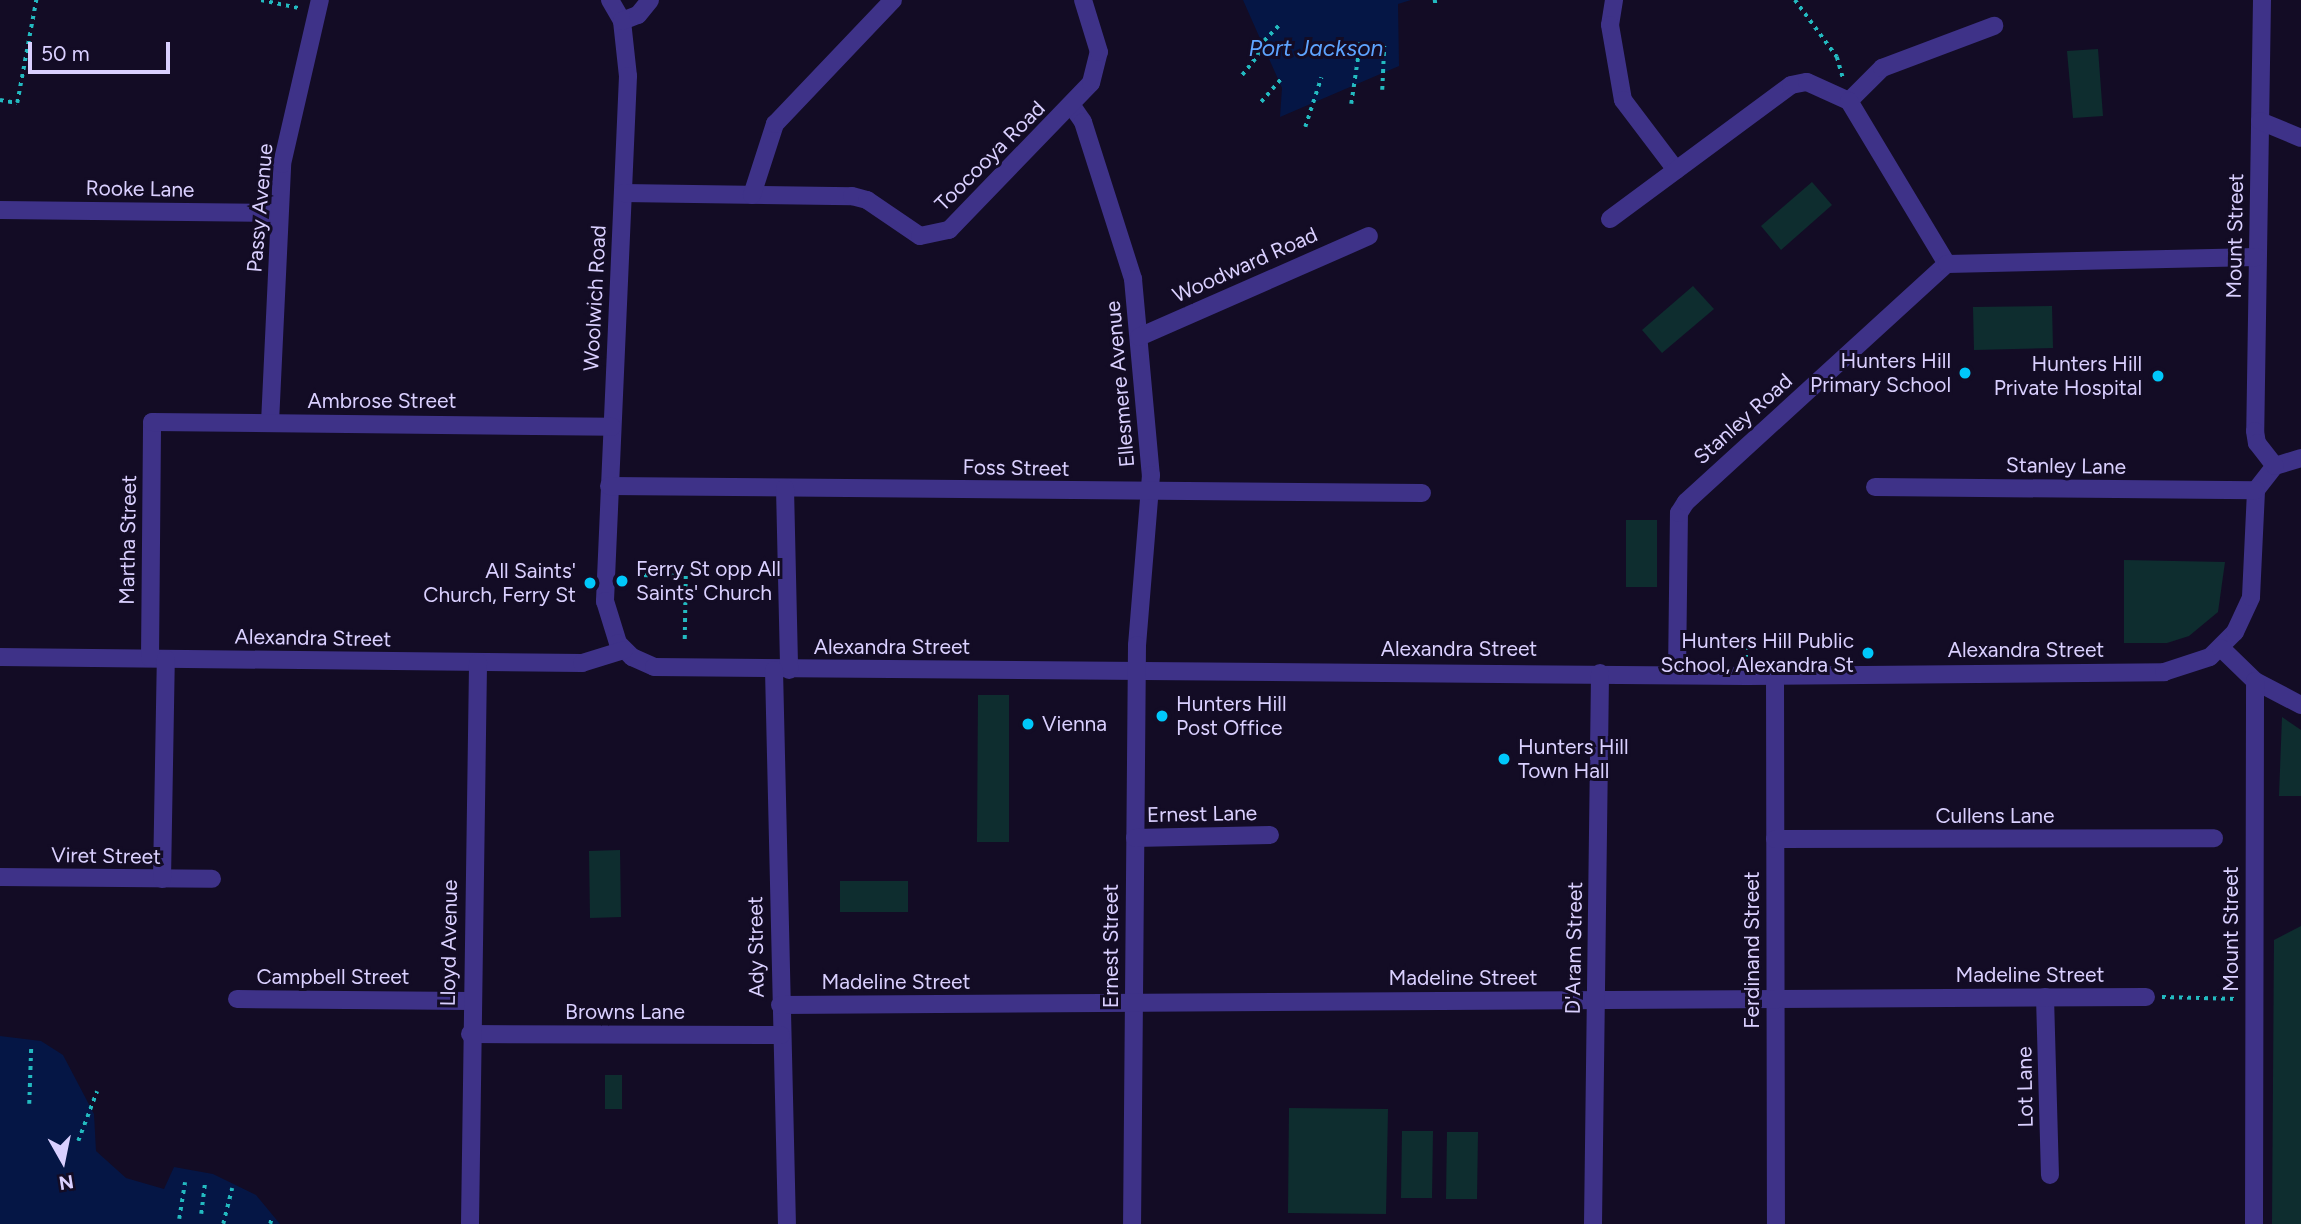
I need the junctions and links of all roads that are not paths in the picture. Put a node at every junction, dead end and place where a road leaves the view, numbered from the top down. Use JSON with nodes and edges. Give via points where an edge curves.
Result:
{"nodes":[{"id":1,"x":320,"y":0,"type":"edge"},
{"id":2,"x":610,"y":0,"type":"edge"},
{"id":3,"x":650,"y":0,"type":"edge"},
{"id":4,"x":892,"y":0,"type":"edge"},
{"id":5,"x":1083,"y":0,"type":"edge"},
{"id":6,"x":1615,"y":0,"type":"edge"},
{"id":7,"x":2262,"y":0,"type":"edge"},
{"id":8,"x":622,"y":21,"type":"junction"},
{"id":9,"x":1994,"y":26,"type":"dead end"},
{"id":10,"x":1849,"y":101,"type":"junction"},
{"id":11,"x":1072,"y":106,"type":"junction"},
{"id":12,"x":2260,"y":121,"type":"junction"},
{"id":13,"x":2301,"y":138,"type":"edge"},
{"id":14,"x":1676,"y":170,"type":"junction"},
{"id":15,"x":623,"y":193,"type":"junction"},
{"id":16,"x":752,"y":195,"type":"junction"},
{"id":17,"x":0,"y":210,"type":"edge"},
{"id":18,"x":278,"y":213,"type":"junction"},
{"id":19,"x":1610,"y":219,"type":"dead end"},
{"id":20,"x":1369,"y":236,"type":"dead end"},
{"id":21,"x":2257,"y":257,"type":"junction"},
{"id":22,"x":1948,"y":264,"type":"junction"},
{"id":23,"x":1139,"y":337,"type":"junction"},
{"id":24,"x":152,"y":422,"type":"joint"},
{"id":25,"x":270,"y":423,"type":"junction"},
{"id":26,"x":612,"y":426,"type":"junction"},
{"id":27,"x":2301,"y":458,"type":"edge"},
{"id":28,"x":2275,"y":466,"type":"junction"},
{"id":29,"x":609,"y":486,"type":"junction"},
{"id":30,"x":1875,"y":487,"type":"dead end"},
{"id":31,"x":785,"y":488,"type":"junction"},
{"id":32,"x":2256,"y":490,"type":"junction"},
{"id":33,"x":1149,"y":492,"type":"junction"},
{"id":34,"x":1422,"y":492,"type":"dead end"},
{"id":35,"x":2221,"y":648,"type":"junction"},
{"id":36,"x":624,"y":650,"type":"junction"},
{"id":37,"x":0,"y":657,"type":"edge"},
{"id":38,"x":158,"y":659,"type":"junction"},
{"id":39,"x":478,"y":662,"type":"junction"},
{"id":40,"x":1136,"y":669,"type":"junction"},
{"id":41,"x":781,"y":670,"type":"junction"},
{"id":42,"x":1600,"y":673,"type":"junction"},
{"id":43,"x":1677,"y":674,"type":"junction"},
{"id":44,"x":1775,"y":675,"type":"junction"},
{"id":45,"x":2255,"y":681,"type":"junction"},
{"id":46,"x":2301,"y":705,"type":"edge"},
{"id":47,"x":1270,"y":835,"type":"dead end"},
{"id":48,"x":1135,"y":838,"type":"junction"},
{"id":49,"x":2214,"y":838,"type":"dead end"},
{"id":50,"x":1775,"y":839,"type":"junction"},
{"id":51,"x":0,"y":877,"type":"edge"},
{"id":52,"x":162,"y":879,"type":"junction"},
{"id":53,"x":212,"y":879,"type":"dead end"},
{"id":54,"x":2045,"y":997,"type":"junction"},
{"id":55,"x":2146,"y":997,"type":"road end"},
{"id":56,"x":237,"y":999,"type":"dead end"},
{"id":57,"x":1775,"y":999,"type":"junction"},
{"id":58,"x":470,"y":1000,"type":"junction"},
{"id":59,"x":1596,"y":1000,"type":"junction"},
{"id":60,"x":1133,"y":1003,"type":"junction"},
{"id":61,"x":780,"y":1005,"type":"junction"},
{"id":62,"x":470,"y":1034,"type":"junction"},
{"id":63,"x":781,"y":1035,"type":"junction"},
{"id":64,"x":2050,"y":1175,"type":"dead end"},
{"id":65,"x":470,"y":1224,"type":"edge"},
{"id":66,"x":787,"y":1224,"type":"edge"},
{"id":67,"x":1132,"y":1224,"type":"edge"},
{"id":68,"x":1593,"y":1224,"type":"edge"},
{"id":69,"x":1776,"y":1224,"type":"edge"},
{"id":70,"x":2253,"y":1224,"type":"edge"}],
"edges":[{"from":1,"to":18,"type":"street","name":"Passy Avenue","via":[[282,164]]},
{"from":2,"to":8,"type":"street","name":"Woolwich Road"},
{"from":3,"to":8,"type":"street","via":[[638,15]]},
{"from":4,"to":16,"type":"street","via":[[775,124]]},
{"from":5,"to":11,"type":"street","name":"Toocooya Road","via":[[1099,52],[1091,83]]},
{"from":6,"to":14,"type":"street","via":[[1610,25],[1623,100]]},
{"from":7,"to":12,"type":"street","name":"Mount Street"},
{"from":8,"to":15,"type":"street","name":"Woolwich Road","via":[[628,57]]},
{"from":9,"to":10,"type":"street","via":[[1882,68]]},
{"from":10,"to":14,"type":"street","via":[[1825,86],[1791,85]]},
{"from":10,"to":22,"type":"street"},
{"from":11,"to":16,"type":"street","name":"Toocooya Road","via":[[961,222],[934,236],[919,236],[867,200],[852,196]]},
{"from":11,"to":23,"type":"street","name":"Ellesmere Avenue","via":[[1083,122],[1133,279]]},
{"from":12,"to":13,"type":"street"},
{"from":12,"to":21,"type":"street","name":"Mount Street"},
{"from":14,"to":19,"type":"street"},
{"from":15,"to":16,"type":"street","name":"Toocooya Road"},
{"from":15,"to":26,"type":"street","name":"Woolwich Road"},
{"from":17,"to":18,"type":"street","name":"Rooke Lane"},
{"from":18,"to":25,"type":"street","name":"Passy Avenue"},
{"from":20,"to":23,"type":"street","name":"Woodward Road"},
{"from":21,"to":22,"type":"street"},
{"from":21,"to":28,"type":"street","name":"Mount Street","via":[[2255,430],[2258,443]]},
{"from":22,"to":43,"type":"street","name":"Stanley Road","via":[[1679,513]]},
{"from":23,"to":33,"type":"street","name":"Ellesmere Avenue"},
{"from":24,"to":25,"type":"street","name":"Ambrose Street"},
{"from":24,"to":38,"type":"street","name":"Martha Street"},
{"from":25,"to":26,"type":"street","name":"Ambrose Street"},
{"from":26,"to":29,"type":"street","name":"Woolwich Road"},
{"from":27,"to":28,"type":"street"},
{"from":28,"to":32,"type":"street"},
{"from":29,"to":31,"type":"street","name":"Foss Street"},
{"from":29,"to":36,"type":"street","name":"Woolwich Road","via":[[605,601],[613,635]]},
{"from":30,"to":32,"type":"street","name":"Stanley Lane"},
{"from":31,"to":33,"type":"street","name":"Foss Street"},
{"from":31,"to":41,"type":"street","name":"Ady Street"},
{"from":32,"to":35,"type":"street","name":"Alexandra Street","via":[[2252,585],[2241,621]]},
{"from":33,"to":34,"type":"street","name":"Foss Street"},
{"from":33,"to":40,"type":"street","name":"Ellesmere Avenue"},
{"from":35,"to":44,"type":"street","name":"Alexandra Street","via":[[2201,661],[2164,672]]},
{"from":35,"to":45,"type":"street"},
{"from":36,"to":39,"type":"street","name":"Alexandra Street","via":[[582,663]]},
{"from":36,"to":41,"type":"street","name":"Alexandra Street","via":[[643,664],[666,669]]},
{"from":37,"to":38,"type":"street","name":"Alexandra Street"},
{"from":38,"to":39,"type":"street","name":"Alexandra Street"},
{"from":38,"to":52,"type":"street","name":"Martha Street"},
{"from":39,"to":58,"type":"street","name":"Lloyd Avenue"},
{"from":40,"to":41,"type":"street","name":"Alexandra Street"},
{"from":40,"to":42,"type":"street","name":"Alexandra Street"},
{"from":40,"to":48,"type":"street","name":"Ernest Street"},
{"from":41,"to":61,"type":"street","name":"Ady Street"},
{"from":42,"to":43,"type":"street","name":"Alexandra Street"},
{"from":42,"to":59,"type":"street","name":"D'Aram Street"},
{"from":43,"to":44,"type":"street","name":"Alexandra Street"},
{"from":44,"to":50,"type":"street","name":"Ferdinand Street"},
{"from":45,"to":46,"type":"street"},
{"from":45,"to":70,"type":"street","name":"Mount Street"},
{"from":47,"to":48,"type":"street","name":"Ernest Lane"},
{"from":48,"to":60,"type":"street","name":"Ernest Street"},
{"from":49,"to":50,"type":"street","name":"Cullens Lane"},
{"from":50,"to":57,"type":"street","name":"Ferdinand Street"},
{"from":51,"to":52,"type":"street","name":"Viret Street"},
{"from":52,"to":53,"type":"street","name":"Viret Street"},
{"from":54,"to":55,"type":"street","name":"Madeline Street"},
{"from":54,"to":57,"type":"street","name":"Madeline Street"},
{"from":54,"to":64,"type":"street","name":"Lot Lane"},
{"from":56,"to":58,"type":"street","name":"Campbell Street"},
{"from":57,"to":59,"type":"street","name":"Madeline Street"},
{"from":57,"to":69,"type":"street","name":"Ferdinand Street"},
{"from":58,"to":62,"type":"street","name":"Lloyd Avenue"},
{"from":59,"to":60,"type":"street","name":"Madeline Street"},
{"from":59,"to":68,"type":"street","name":"D'Aram Street"},
{"from":60,"to":61,"type":"street","name":"Madeline Street"},
{"from":60,"to":67,"type":"street","name":"Ernest Street"},
{"from":61,"to":63,"type":"street","name":"Ady Street"},
{"from":62,"to":63,"type":"street","name":"Browns Lane"},
{"from":62,"to":65,"type":"street","name":"Lloyd Avenue"},
{"from":63,"to":66,"type":"street","name":"Ady Street"}]}
